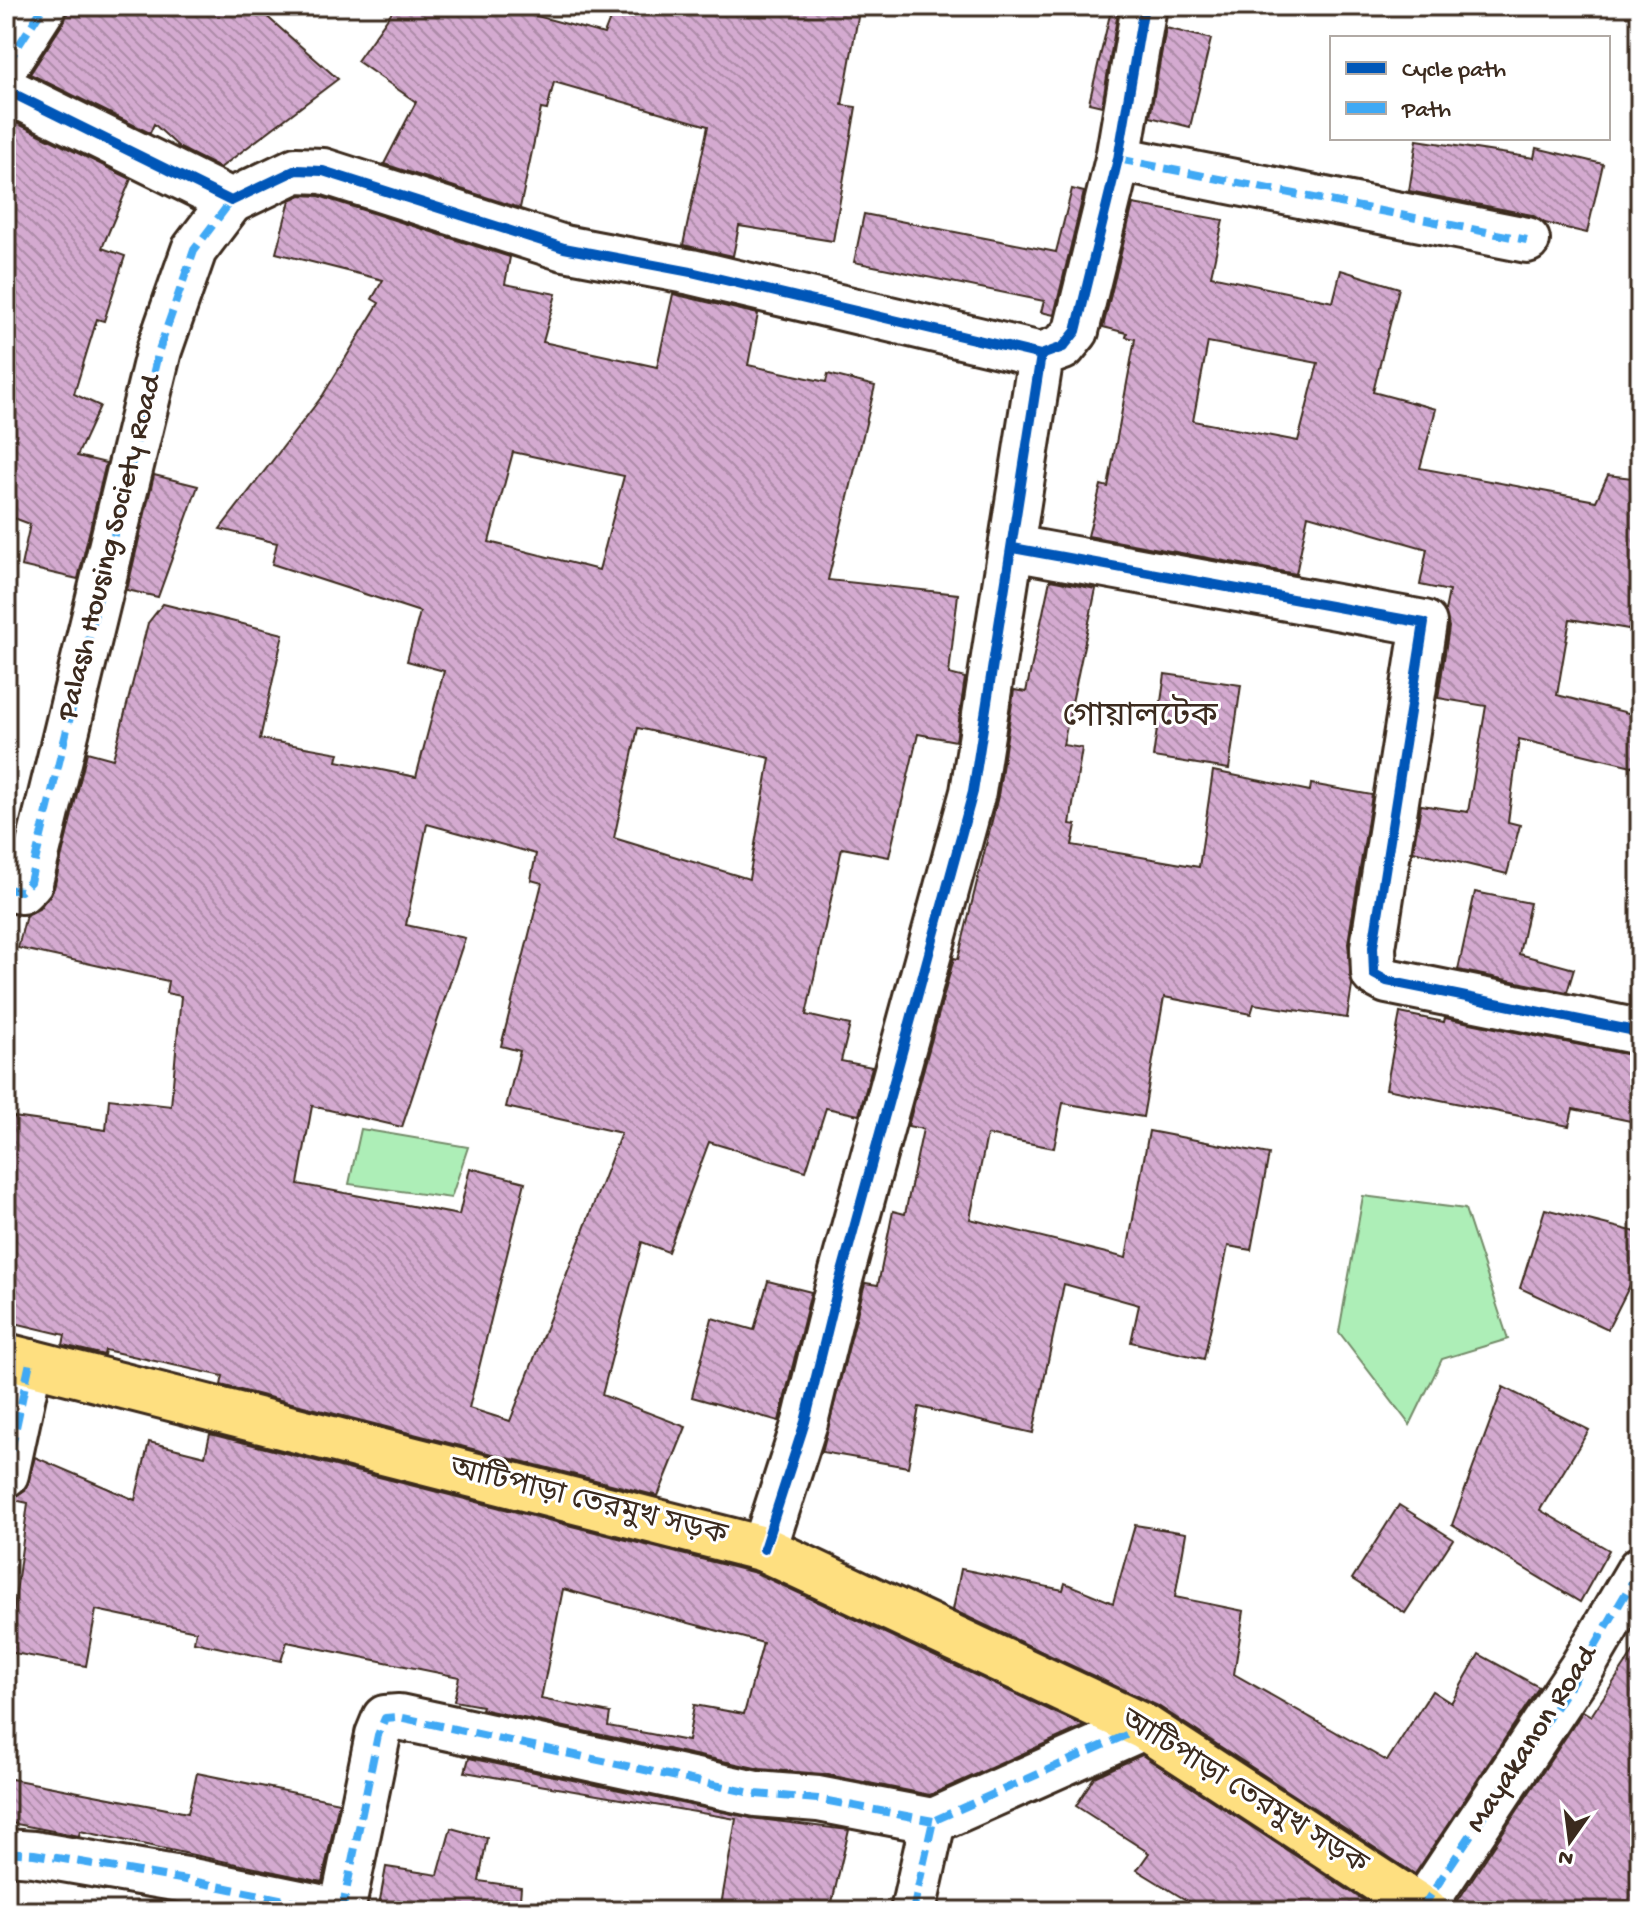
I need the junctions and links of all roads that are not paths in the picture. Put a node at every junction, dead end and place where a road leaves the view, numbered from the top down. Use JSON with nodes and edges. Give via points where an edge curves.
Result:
{"nodes":[{"id":1,"x":44,"y":6,"type":"edge"},
{"id":2,"x":1144,"y":6,"type":"edge"},
{"id":3,"x":6,"y":65,"type":"edge"},
{"id":4,"x":6,"y":91,"type":"edge"},
{"id":5,"x":1118,"y":159,"type":"junction"},
{"id":6,"x":231,"y":201,"type":"junction"},
{"id":7,"x":1527,"y":240,"type":"dead end"},
{"id":8,"x":1041,"y":355,"type":"junction"},
{"id":9,"x":1013,"y":548,"type":"junction"},
{"id":10,"x":6,"y":889,"type":"edge"},
{"id":11,"x":1640,"y":1032,"type":"edge"},
{"id":12,"x":18,"y":1359,"type":"edge"},
{"id":13,"x":6,"y":1474,"type":"edge"},
{"id":14,"x":764,"y":1549,"type":"junction"},
{"id":15,"x":1640,"y":1569,"type":"edge"},
{"id":16,"x":1144,"y":1727,"type":"junction"},
{"id":17,"x":933,"y":1821,"type":"junction"},
{"id":18,"x":6,"y":1852,"type":"edge"},
{"id":19,"x":1424,"y":1910,"type":"edge"},
{"id":20,"x":341,"y":1911,"type":"edge"},
{"id":21,"x":913,"y":1911,"type":"edge"}],
"edges":[{"from":1,"to":3,"type":"street"},
{"from":2,"to":5,"type":"street"},
{"from":4,"to":6,"type":"street"},
{"from":5,"to":7,"type":"street"},
{"from":5,"to":8,"type":"street","via":[[1076,331],[1063,347]]},
{"from":6,"to":8,"type":"street","via":[[309,168],[564,248],[691,272]]},
{"from":6,"to":10,"type":"street","name":"Palash Housing Society Road","via":[[194,250],[159,350],[30,882],[21,891]]},
{"from":8,"to":9,"type":"street"},
{"from":9,"to":11,"type":"street","via":[[1424,623],[1373,947],[1374,974],[1387,981]]},
{"from":9,"to":14,"type":"street","via":[[973,792],[805,1422]]},
{"from":12,"to":13,"type":"street"},
{"from":12,"to":14,"type":"main road","name":"আটিপাড়া তেরমুখ সড়ক"},
{"from":14,"to":16,"type":"main road","name":"আটিপাড়া তেরমুখ সড়ক"},
{"from":15,"to":19,"type":"street","name":"Mayakanon Road"},
{"from":16,"to":17,"type":"street"},
{"from":16,"to":19,"type":"main road","name":"আটিপাড়া তেরমুখ সড়ক"},
{"from":17,"to":20,"type":"street","via":[[818,1799],[756,1794],[385,1718]]},
{"from":17,"to":21,"type":"street"},
{"from":18,"to":20,"type":"street"}]}
